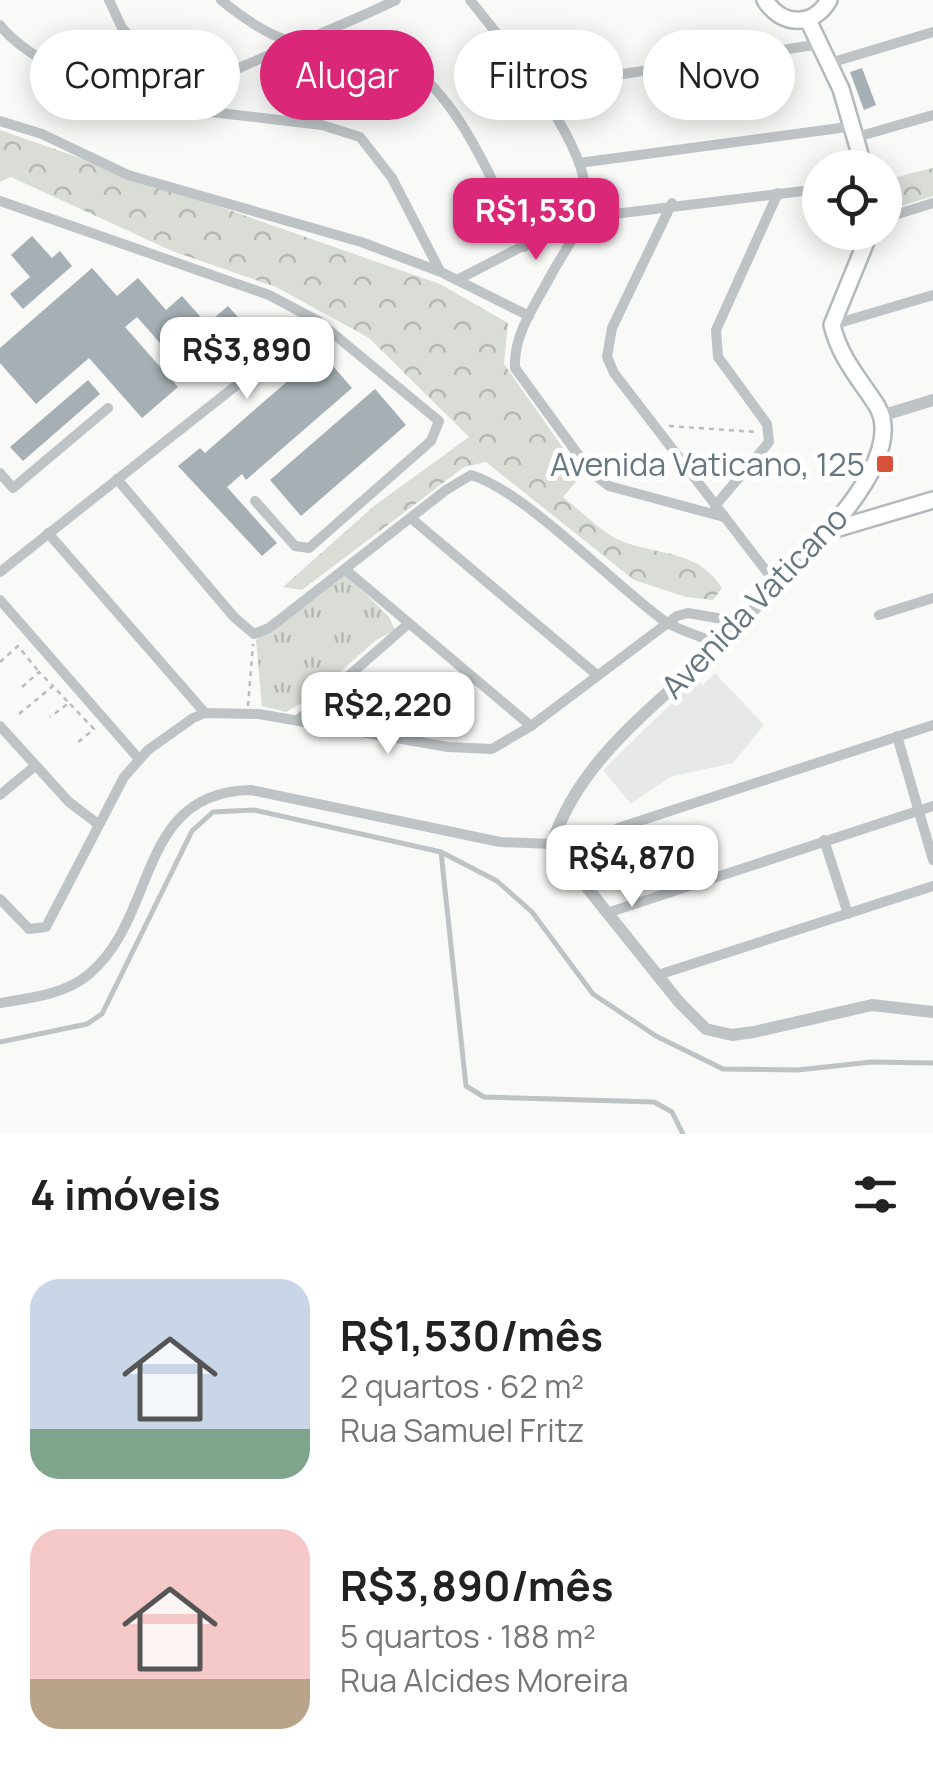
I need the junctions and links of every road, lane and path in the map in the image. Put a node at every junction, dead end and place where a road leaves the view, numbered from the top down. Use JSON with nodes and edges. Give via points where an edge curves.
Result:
{"nodes":[{"id":1,"x":109,"y":0,"type":"edge"},
{"id":2,"x":220,"y":0,"type":"edge"},
{"id":3,"x":396,"y":0,"type":"edge"},
{"id":4,"x":470,"y":0,"type":"edge"},
{"id":5,"x":765,"y":0,"type":"edge"},
{"id":6,"x":829,"y":0,"type":"edge"},
{"id":7,"x":808,"y":20,"type":"junction"},
{"id":8,"x":0,"y":25,"type":"edge"},
{"id":9,"x":124,"y":30,"type":"edge"},
{"id":10,"x":274,"y":30,"type":"edge"},
{"id":11,"x":327,"y":30,"type":"edge"},
{"id":12,"x":493,"y":30,"type":"edge"},
{"id":13,"x":933,"y":32,"type":"edge"},
{"id":14,"x":820,"y":44,"type":"junction"},
{"id":15,"x":30,"y":52,"type":"edge"},
{"id":16,"x":830,"y":63,"type":"junction"},
{"id":17,"x":623,"y":74,"type":"edge"},
{"id":18,"x":434,"y":93,"type":"edge"},
{"id":19,"x":240,"y":115,"type":"edge"},
{"id":20,"x":933,"y":115,"type":"edge"},
{"id":21,"x":555,"y":120,"type":"edge"},
{"id":22,"x":0,"y":121,"type":"edge"},
{"id":23,"x":856,"y":132,"type":"junction"},
{"id":24,"x":860,"y":150,"type":"edge"},
{"id":25,"x":579,"y":162,"type":"junction"},
{"id":26,"x":802,"y":191,"type":"edge"},
{"id":27,"x":778,"y":193,"type":"junction"},
{"id":28,"x":0,"y":200,"type":"edge"},
{"id":29,"x":933,"y":203,"type":"edge"},
{"id":30,"x":585,"y":204,"type":"junction"},
{"id":31,"x":672,"y":204,"type":"junction"},
{"id":32,"x":902,"y":213,"type":"edge"},
{"id":33,"x":581,"y":218,"type":"junction"},
{"id":34,"x":524,"y":247,"type":"junction"},
{"id":35,"x":863,"y":250,"type":"edge"},
{"id":36,"x":441,"y":272,"type":"junction"},
{"id":37,"x":457,"y":280,"type":"junction"},
{"id":38,"x":933,"y":295,"type":"edge"},
{"id":39,"x":529,"y":316,"type":"junction"},
{"id":40,"x":318,"y":321,"type":"junction"},
{"id":41,"x":832,"y":325,"type":"junction"},
{"id":42,"x":933,"y":400,"type":"edge"},
{"id":43,"x":108,"y":408,"type":"dead end"},
{"id":44,"x":881,"y":416,"type":"junction"},
{"id":45,"x":653,"y":424,"type":"junction"},
{"id":46,"x":769,"y":434,"type":"junction"},
{"id":47,"x":0,"y":473,"type":"edge"},
{"id":48,"x":117,"y":479,"type":"junction"},
{"id":49,"x":933,"y":500,"type":"edge"},
{"id":50,"x":254,"y":501,"type":"dead end"},
{"id":51,"x":715,"y":506,"type":"junction"},
{"id":52,"x":412,"y":518,"type":"junction"},
{"id":53,"x":724,"y":518,"type":"junction"},
{"id":54,"x":828,"y":531,"type":"junction"},
{"id":55,"x":48,"y":533,"type":"junction"},
{"id":56,"x":346,"y":570,"type":"junction"},
{"id":57,"x":0,"y":572,"type":"edge"},
{"id":58,"x":778,"y":584,"type":"junction"},
{"id":59,"x":933,"y":598,"type":"edge"},
{"id":60,"x":0,"y":600,"type":"edge"},
{"id":61,"x":878,"y":615,"type":"dead end"},
{"id":62,"x":667,"y":622,"type":"junction"},
{"id":63,"x":740,"y":622,"type":"junction"},
{"id":64,"x":408,"y":624,"type":"junction"},
{"id":65,"x":254,"y":634,"type":"junction"},
{"id":66,"x":720,"y":644,"type":"junction"},
{"id":67,"x":0,"y":662,"type":"edge"},
{"id":68,"x":40,"y":672,"type":"junction"},
{"id":69,"x":597,"y":675,"type":"junction"},
{"id":70,"x":52,"y":686,"type":"junction"},
{"id":71,"x":22,"y":687,"type":"dead end"},
{"id":72,"x":68,"y":690,"type":"dead end"},
{"id":73,"x":69,"y":703,"type":"junction"},
{"id":74,"x":247,"y":712,"type":"junction"},
{"id":75,"x":204,"y":713,"type":"junction"},
{"id":76,"x":19,"y":714,"type":"dead end"},
{"id":77,"x":50,"y":717,"type":"dead end"},
{"id":78,"x":298,"y":720,"type":"junction"},
{"id":79,"x":0,"y":726,"type":"edge"},
{"id":80,"x":530,"y":726,"type":"junction"},
{"id":81,"x":933,"y":726,"type":"edge"},
{"id":82,"x":102,"y":728,"type":"dead end"},
{"id":83,"x":897,"y":736,"type":"junction"},
{"id":84,"x":76,"y":744,"type":"dead end"},
{"id":85,"x":139,"y":759,"type":"junction"},
{"id":86,"x":35,"y":766,"type":"junction"},
{"id":87,"x":0,"y":795,"type":"edge"},
{"id":88,"x":933,"y":806,"type":"edge"},
{"id":89,"x":918,"y":810,"type":"junction"},
{"id":90,"x":98,"y":824,"type":"junction"},
{"id":91,"x":618,"y":828,"type":"dead end"},
{"id":92,"x":824,"y":840,"type":"junction"},
{"id":93,"x":552,"y":844,"type":"junction"},
{"id":94,"x":441,"y":852,"type":"junction"},
{"id":95,"x":933,"y":860,"type":"edge"},
{"id":96,"x":933,"y":886,"type":"edge"},
{"id":97,"x":0,"y":899,"type":"edge"},
{"id":98,"x":607,"y":913,"type":"junction"},
{"id":99,"x":848,"y":914,"type":"junction"},
{"id":100,"x":658,"y":975,"type":"junction"},
{"id":101,"x":0,"y":1003,"type":"edge"},
{"id":102,"x":933,"y":1012,"type":"edge"},
{"id":103,"x":0,"y":1042,"type":"edge"},
{"id":104,"x":933,"y":1062,"type":"edge"},
{"id":105,"x":682,"y":1134,"type":"edge"}],
"edges":[{"from":1,"to":9,"type":"street"},
{"from":2,"to":10,"type":"street"},
{"from":3,"to":11,"type":"street"},
{"from":4,"to":12,"type":"street"},
{"from":5,"to":7,"type":"main road","via":[[783,18]]},
{"from":6,"to":7,"type":"main road"},
{"from":7,"to":14,"type":"main road"},
{"from":8,"to":15,"type":"street"},
{"from":13,"to":16,"type":"street"},
{"from":14,"to":16,"type":"main road"},
{"from":14,"to":17,"type":"street"},
{"from":16,"to":23,"type":"main road"},
{"from":18,"to":34,"type":"street","via":[[459,122]]},
{"from":19,"to":36,"type":"street","via":[[322,125],[360,138],[392,178]]},
{"from":20,"to":23,"type":"street"},
{"from":21,"to":25,"type":"street"},
{"from":22,"to":36,"type":"street","via":[[128,175]]},
{"from":23,"to":24,"type":"main road"},
{"from":23,"to":25,"type":"street"},
{"from":25,"to":30,"type":"street"},
{"from":26,"to":27,"type":"street"},
{"from":27,"to":31,"type":"street"},
{"from":27,"to":46,"type":"street","via":[[716,330],[715,346]]},
{"from":28,"to":40,"type":"street","via":[[269,295]]},
{"from":29,"to":32,"type":"street"},
{"from":30,"to":33,"type":"street"},
{"from":30,"to":34,"type":"street"},
{"from":31,"to":33,"type":"street"},
{"from":31,"to":45,"type":"street","via":[[607,341],[614,373]]},
{"from":33,"to":39,"type":"street"},
{"from":34,"to":37,"type":"street"},
{"from":35,"to":41,"type":"main road"},
{"from":36,"to":37,"type":"street"},
{"from":37,"to":39,"type":"street"},
{"from":38,"to":41,"type":"street"},
{"from":39,"to":53,"type":"street","via":[[515,368],[590,471],[630,495]]},
{"from":40,"to":48,"type":"street"},
{"from":40,"to":50,"type":"street","via":[[432,412],[438,431],[309,548],[295,546]]},
{"from":41,"to":44,"type":"main road","via":[[849,369]]},
{"from":42,"to":44,"type":"street"},
{"from":43,"to":47,"type":"street","via":[[13,488]]},
{"from":44,"to":54,"type":"main road","name":"Avenida Vaticano","via":[[872,468]]},
{"from":45,"to":46,"type":"path"},
{"from":45,"to":51,"type":"street"},
{"from":46,"to":51,"type":"street","via":[[759,458]]},
{"from":48,"to":55,"type":"street"},
{"from":48,"to":65,"type":"street"},
{"from":49,"to":54,"type":"main road"},
{"from":51,"to":53,"type":"street"},
{"from":52,"to":56,"type":"street"},
{"from":52,"to":62,"type":"street","via":[[462,478],[485,480]]},
{"from":52,"to":69,"type":"street"},
{"from":53,"to":58,"type":"street"},
{"from":54,"to":58,"type":"street","name":"Avenida Vaticano"},
{"from":55,"to":57,"type":"street"},
{"from":55,"to":75,"type":"street"},
{"from":56,"to":64,"type":"street"},
{"from":56,"to":65,"type":"street"},
{"from":58,"to":63,"type":"street","name":"Avenida Vaticano"},
{"from":59,"to":61,"type":"street"},
{"from":60,"to":85,"type":"street"},
{"from":62,"to":63,"type":"street","via":[[688,613]]},
{"from":62,"to":66,"type":"street"},
{"from":62,"to":69,"type":"street"},
{"from":63,"to":66,"type":"street","name":"Avenida Vaticano"},
{"from":64,"to":78,"type":"street"},
{"from":64,"to":80,"type":"street"},
{"from":65,"to":74,"type":"path"},
{"from":66,"to":93,"type":"street","name":"Avenida Vaticano","via":[[598,758],[567,805]]},
{"from":67,"to":68,"type":"path","via":[[18,646]]},
{"from":68,"to":70,"type":"path"},
{"from":68,"to":71,"type":"path"},
{"from":69,"to":80,"type":"street"},
{"from":70,"to":73,"type":"path"},
{"from":70,"to":76,"type":"path"},
{"from":72,"to":82,"type":"path"},
{"from":73,"to":77,"type":"path"},
{"from":73,"to":84,"type":"path","via":[[94,730]]},
{"from":74,"to":75,"type":"street"},
{"from":74,"to":78,"type":"street"},
{"from":75,"to":85,"type":"street"},
{"from":78,"to":80,"type":"street","via":[[475,751],[507,742]]},
{"from":79,"to":86,"type":"street"},
{"from":81,"to":83,"type":"street"},
{"from":83,"to":89,"type":"street"},
{"from":83,"to":91,"type":"street"},
{"from":85,"to":90,"type":"street"},
{"from":86,"to":87,"type":"street"},
{"from":86,"to":90,"type":"street"},
{"from":88,"to":89,"type":"street"},
{"from":89,"to":92,"type":"street"},
{"from":89,"to":95,"type":"street"},
{"from":90,"to":97,"type":"street","via":[[46,927],[29,929]]},
{"from":92,"to":98,"type":"street"},
{"from":92,"to":99,"type":"street"},
{"from":93,"to":98,"type":"street"},
{"from":93,"to":101,"type":"street","via":[[500,842],[251,790],[222,790],[189,805],[104,960],[72,985]]},
{"from":94,"to":103,"type":"lane","via":[[254,810],[213,812],[192,831],[102,1014],[86,1024]]},
{"from":94,"to":104,"type":"lane","via":[[497,881],[532,912],[593,994],[723,1069]]},
{"from":94,"to":105,"type":"lane","via":[[466,1086],[484,1097],[654,1102],[672,1112]]},
{"from":96,"to":99,"type":"street"},
{"from":98,"to":100,"type":"street"},
{"from":99,"to":100,"type":"street"},
{"from":100,"to":102,"type":"street","via":[[693,1018],[718,1033],[773,1029],[872,1005]]}]}
